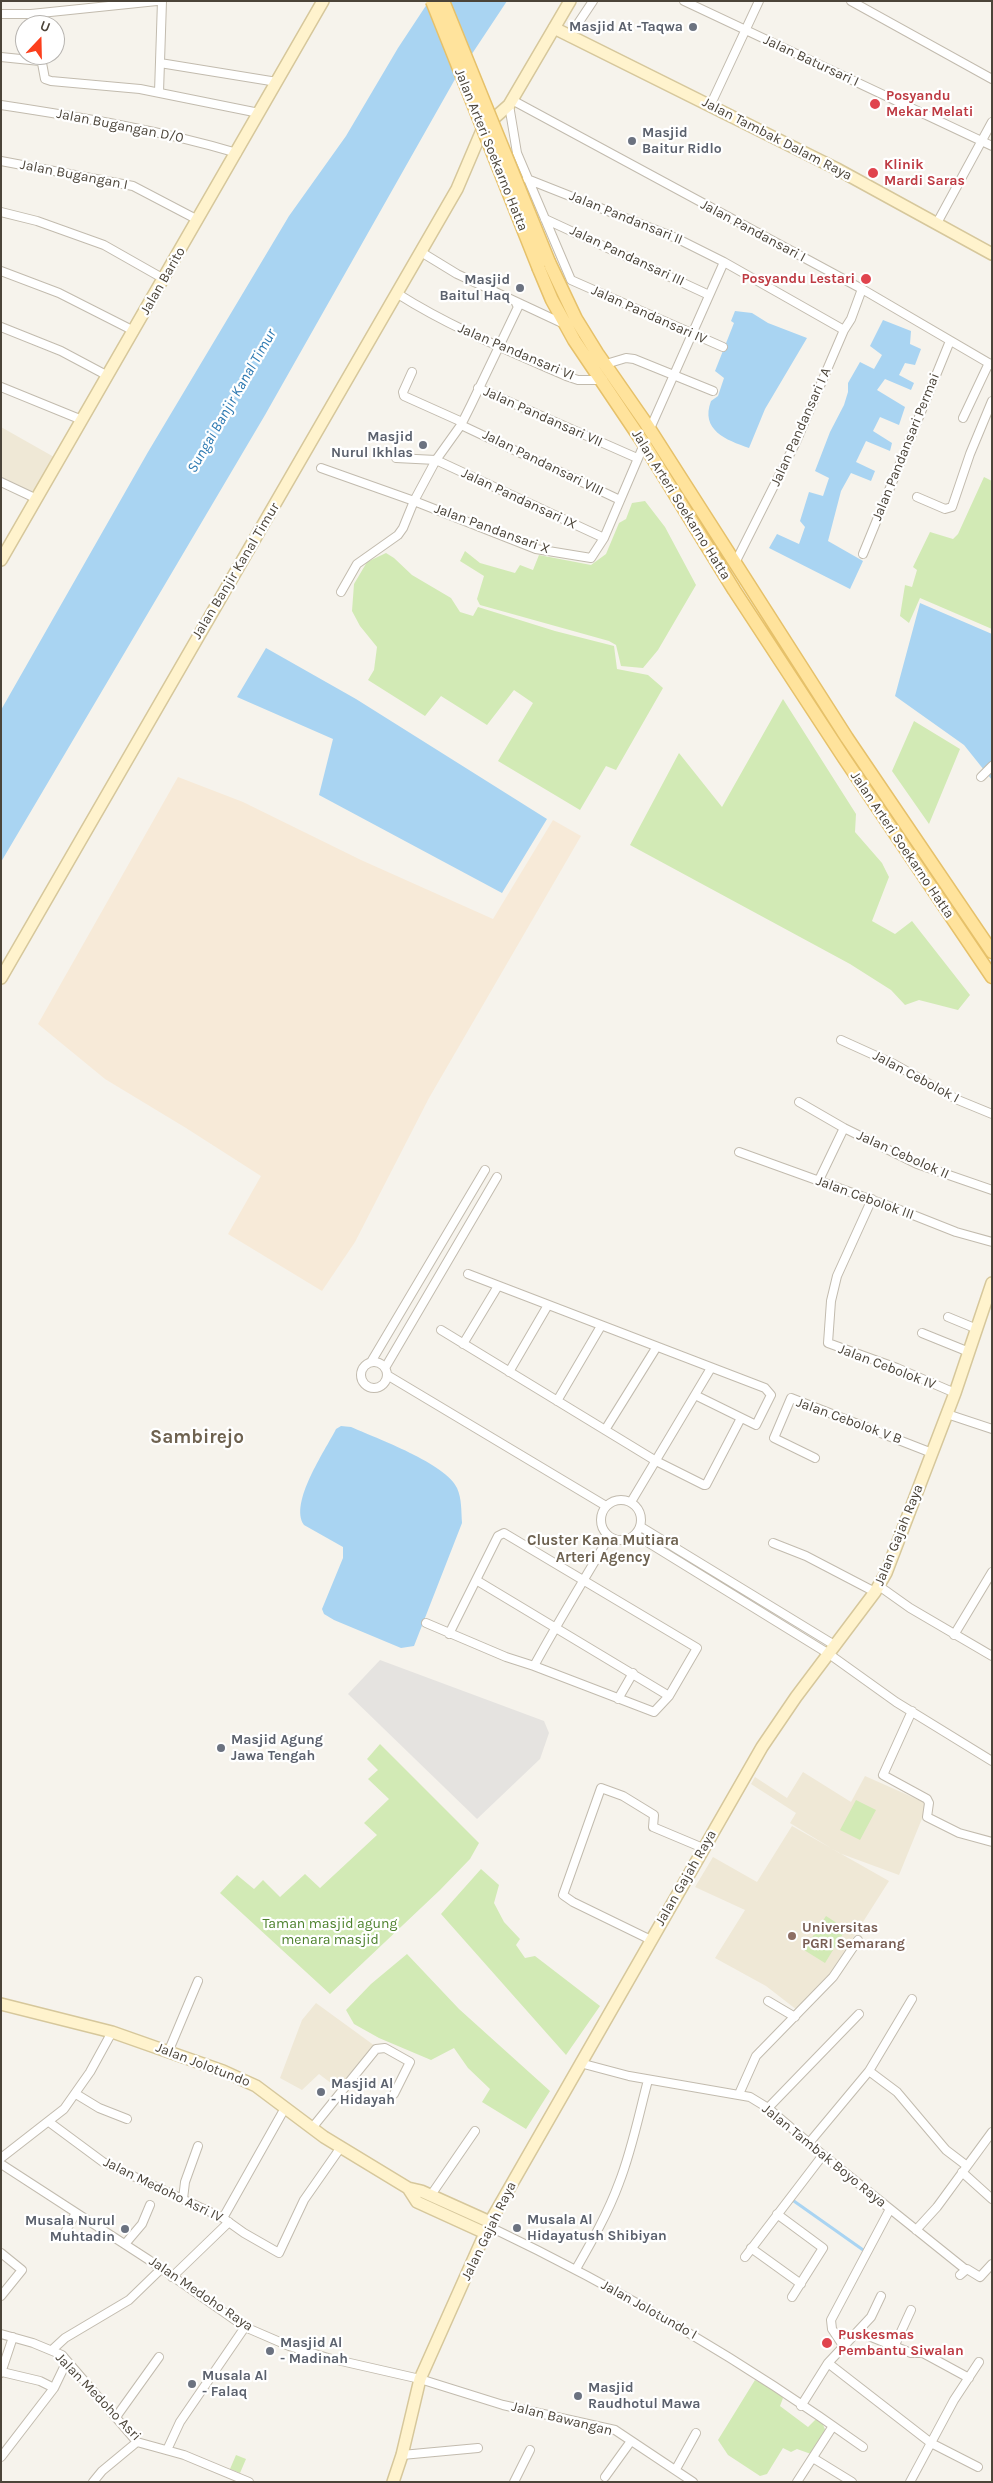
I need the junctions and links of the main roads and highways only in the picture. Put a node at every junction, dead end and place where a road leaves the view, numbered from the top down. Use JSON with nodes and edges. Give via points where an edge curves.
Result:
{"nodes":[{"id":1,"x":432,"y":1,"type":"edge"},
{"id":2,"x":444,"y":1,"type":"edge"},
{"id":3,"x":544,"y":266,"type":"junction"},
{"id":4,"x":992,"y":952,"type":"edge"},
{"id":5,"x":992,"y":977,"type":"edge"}],
"edges":[{"from":1,"to":3,"type":"main road","name":"Jalan Arteri Soekarno Hatta","bridge":true},
{"from":2,"to":3,"type":"main road","name":"Jalan Arteri Soekarno Hatta","bridge":true},
{"from":3,"to":4,"type":"main road","name":"Jalan Arteri Soekarno Hatta","via":[[847,738]]},
{"from":3,"to":5,"type":"main road","name":"Jalan Arteri Soekarno Hatta","via":[[565,325],[644,444],[752,618]]}]}
